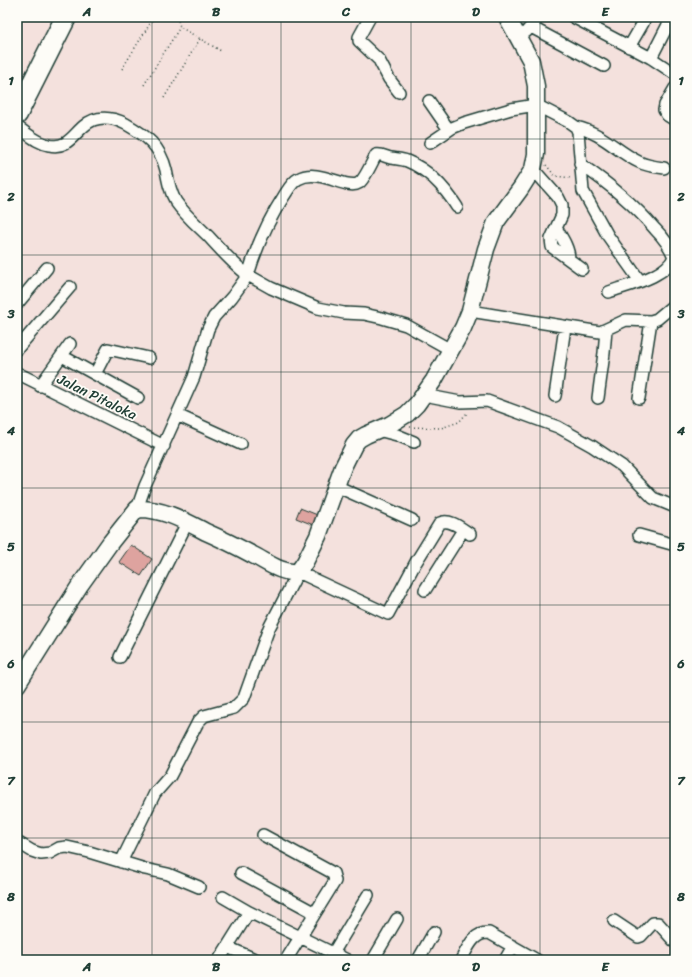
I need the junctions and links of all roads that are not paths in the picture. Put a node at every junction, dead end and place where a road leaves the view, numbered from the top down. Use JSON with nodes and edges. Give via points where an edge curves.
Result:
{"nodes":[{"id":1,"x":66,"y":17,"type":"edge"},
{"id":2,"x":370,"y":17,"type":"edge"},
{"id":3,"x":507,"y":17,"type":"edge"},
{"id":4,"x":539,"y":17,"type":"edge"},
{"id":5,"x":572,"y":17,"type":"edge"},
{"id":6,"x":644,"y":17,"type":"edge"},
{"id":7,"x":672,"y":17,"type":"edge"},
{"id":8,"x":531,"y":28,"type":"junction"},
{"id":9,"x":519,"y":40,"type":"junction"},
{"id":10,"x":629,"y":47,"type":"junction"},
{"id":11,"x":651,"y":58,"type":"junction"},
{"id":12,"x":604,"y":66,"type":"dead end"},
{"id":13,"x":675,"y":74,"type":"edge"},
{"id":14,"x":675,"y":88,"type":"edge"},
{"id":15,"x":399,"y":92,"type":"dead end"},
{"id":16,"x":429,"y":101,"type":"dead end"},
{"id":17,"x":536,"y":105,"type":"junction"},
{"id":18,"x":17,"y":114,"type":"edge"},
{"id":19,"x":675,"y":120,"type":"edge"},
{"id":20,"x":17,"y":127,"type":"edge"},
{"id":21,"x":576,"y":127,"type":"junction"},
{"id":22,"x":449,"y":130,"type":"junction"},
{"id":23,"x":430,"y":143,"type":"dead end"},
{"id":24,"x":534,"y":162,"type":"junction"},
{"id":25,"x":580,"y":164,"type":"junction"},
{"id":26,"x":664,"y":168,"type":"dead end"},
{"id":27,"x":457,"y":207,"type":"dead end"},
{"id":28,"x":47,"y":268,"type":"dead end"},
{"id":29,"x":582,"y":269,"type":"dead end"},
{"id":30,"x":248,"y":275,"type":"junction"},
{"id":31,"x":640,"y":281,"type":"junction"},
{"id":32,"x":70,"y":287,"type":"dead end"},
{"id":33,"x":609,"y":292,"type":"dead end"},
{"id":34,"x":17,"y":304,"type":"edge"},
{"id":35,"x":675,"y":304,"type":"edge"},
{"id":36,"x":470,"y":311,"type":"junction"},
{"id":37,"x":651,"y":321,"type":"junction"},
{"id":38,"x":565,"y":327,"type":"junction"},
{"id":39,"x":606,"y":330,"type":"junction"},
{"id":40,"x":70,"y":344,"type":"dead end"},
{"id":41,"x":17,"y":349,"type":"edge"},
{"id":42,"x":451,"y":350,"type":"junction"},
{"id":43,"x":62,"y":356,"type":"junction"},
{"id":44,"x":149,"y":358,"type":"dead end"},
{"id":45,"x":17,"y":373,"type":"edge"},
{"id":46,"x":95,"y":374,"type":"junction"},
{"id":47,"x":40,"y":386,"type":"junction"},
{"id":48,"x":424,"y":395,"type":"junction"},
{"id":49,"x":555,"y":396,"type":"dead end"},
{"id":50,"x":138,"y":398,"type":"dead end"},
{"id":51,"x":598,"y":398,"type":"dead end"},
{"id":52,"x":638,"y":398,"type":"dead end"},
{"id":53,"x":177,"y":415,"type":"junction"},
{"id":54,"x":383,"y":428,"type":"junction"},
{"id":55,"x":414,"y":442,"type":"dead end"},
{"id":56,"x":241,"y":444,"type":"dead end"},
{"id":57,"x":164,"y":446,"type":"junction"},
{"id":58,"x":336,"y":486,"type":"junction"},
{"id":59,"x":675,"y":507,"type":"edge"},
{"id":60,"x":137,"y":509,"type":"junction"},
{"id":61,"x":412,"y":520,"type":"dead end"},
{"id":62,"x":187,"y":523,"type":"junction"},
{"id":63,"x":639,"y":536,"type":"dead end"},
{"id":64,"x":675,"y":545,"type":"edge"},
{"id":65,"x":298,"y":572,"type":"junction"},
{"id":66,"x":425,"y":590,"type":"dead end"},
{"id":67,"x":120,"y":657,"type":"dead end"},
{"id":68,"x":22,"y":667,"type":"edge"},
{"id":69,"x":17,"y":685,"type":"edge"},
{"id":70,"x":263,"y":835,"type":"dead end"},
{"id":71,"x":17,"y":842,"type":"edge"},
{"id":72,"x":121,"y":862,"type":"junction"},
{"id":73,"x":241,"y":873,"type":"dead end"},
{"id":74,"x":200,"y":888,"type":"dead end"},
{"id":75,"x":368,"y":895,"type":"dead end"},
{"id":76,"x":223,"y":897,"type":"dead end"},
{"id":77,"x":249,"y":912,"type":"junction"},
{"id":78,"x":315,"y":913,"type":"junction"},
{"id":79,"x":397,"y":919,"type":"dead end"},
{"id":80,"x":614,"y":921,"type":"dead end"},
{"id":81,"x":434,"y":932,"type":"dead end"},
{"id":82,"x":300,"y":937,"type":"junction"},
{"id":83,"x":675,"y":942,"type":"edge"},
{"id":84,"x":513,"y":946,"type":"junction"},
{"id":85,"x":227,"y":947,"type":"junction"},
{"id":86,"x":332,"y":956,"type":"edge"},
{"id":87,"x":219,"y":960,"type":"edge"},
{"id":88,"x":257,"y":960,"type":"edge"},
{"id":89,"x":286,"y":960,"type":"edge"},
{"id":90,"x":347,"y":960,"type":"edge"},
{"id":91,"x":373,"y":960,"type":"edge"},
{"id":92,"x":418,"y":960,"type":"edge"},
{"id":93,"x":461,"y":960,"type":"edge"},
{"id":94,"x":505,"y":960,"type":"edge"},
{"id":95,"x":537,"y":960,"type":"edge"}],
"edges":[{"from":1,"to":18,"type":"highway"},
{"from":2,"to":15,"type":"street","via":[[359,40],[379,60]]},
{"from":3,"to":9,"type":"street"},
{"from":4,"to":8,"type":"street"},
{"from":5,"to":10,"type":"street"},
{"from":6,"to":10,"type":"street"},
{"from":7,"to":11,"type":"street"},
{"from":8,"to":9,"type":"street"},
{"from":8,"to":12,"type":"street"},
{"from":9,"to":17,"type":"street","via":[[533,69]]},
{"from":10,"to":11,"type":"street"},
{"from":11,"to":13,"type":"street"},
{"from":14,"to":19,"type":"street","via":[[664,110]]},
{"from":16,"to":22,"type":"street"},
{"from":17,"to":21,"type":"street"},
{"from":17,"to":22,"type":"street","via":[[511,109]]},
{"from":17,"to":24,"type":"street"},
{"from":20,"to":30,"type":"street","via":[[48,145],[64,144],[84,125],[100,117],[118,121],[142,134],[159,150],[176,201],[235,266]]},
{"from":21,"to":25,"type":"street"},
{"from":21,"to":26,"type":"street","via":[[598,135],[639,162]]},
{"from":22,"to":23,"type":"street"},
{"from":24,"to":29,"type":"street","via":[[562,205],[562,215],[551,239],[552,247]]},
{"from":24,"to":36,"type":"street","via":[[529,176],[493,228]]},
{"from":25,"to":31,"type":"street","via":[[583,191],[608,236]]},
{"from":25,"to":31,"type":"street","via":[[623,195],[651,223],[672,250],[674,257],[668,267]]},
{"from":27,"to":30,"type":"street","via":[[440,184],[422,169],[406,160],[380,154],[376,155],[360,183],[353,186],[316,175],[297,179],[267,225],[256,248]]},
{"from":28,"to":34,"type":"street"},
{"from":30,"to":42,"type":"street","via":[[270,288],[318,308],[364,314],[406,325]]},
{"from":30,"to":53,"type":"street","via":[[214,317],[194,376]]},
{"from":31,"to":33,"type":"street"},
{"from":32,"to":41,"type":"street"},
{"from":35,"to":37,"type":"street"},
{"from":36,"to":38,"type":"street"},
{"from":36,"to":42,"type":"street"},
{"from":37,"to":39,"type":"street","via":[[626,320]]},
{"from":37,"to":52,"type":"street"},
{"from":38,"to":39,"type":"street","via":[[600,332]]},
{"from":38,"to":49,"type":"street"},
{"from":39,"to":51,"type":"street"},
{"from":40,"to":43,"type":"street"},
{"from":42,"to":48,"type":"street"},
{"from":43,"to":46,"type":"street"},
{"from":43,"to":47,"type":"street"},
{"from":44,"to":46,"type":"street","via":[[110,348]]},
{"from":45,"to":47,"type":"street","name":"Jalan Pitaloka"},
{"from":46,"to":50,"type":"street"},
{"from":47,"to":57,"type":"street","name":"Jalan Pitaloka"},
{"from":48,"to":54,"type":"street","via":[[407,414]]},
{"from":48,"to":59,"type":"street","via":[[460,402],[487,401],[558,427],[622,466],[653,498]]},
{"from":53,"to":56,"type":"street"},
{"from":53,"to":57,"type":"street"},
{"from":54,"to":55,"type":"street"},
{"from":54,"to":58,"type":"street","via":[[359,439],[354,445]]},
{"from":57,"to":60,"type":"street"},
{"from":58,"to":61,"type":"street"},
{"from":58,"to":65,"type":"street","via":[[318,536]]},
{"from":60,"to":62,"type":"street","via":[[156,510]]},
{"from":60,"to":68,"type":"street"},
{"from":62,"to":65,"type":"street","via":[[282,570]]},
{"from":62,"to":67,"type":"street"},
{"from":63,"to":64,"type":"street"},
{"from":65,"to":66,"type":"street","via":[[388,614],[440,522],[450,522],[466,532]]},
{"from":65,"to":72,"type":"street","via":[[269,628],[244,698],[234,708],[204,716],[198,722],[170,776],[155,793]]},
{"from":68,"to":69,"type":"street"},
{"from":70,"to":78,"type":"street","via":[[333,873],[334,881]]},
{"from":71,"to":72,"type":"street","via":[[41,854],[68,847]]},
{"from":72,"to":74,"type":"street","via":[[168,874]]},
{"from":73,"to":78,"type":"street"},
{"from":75,"to":86,"type":"street"},
{"from":76,"to":77,"type":"street"},
{"from":77,"to":82,"type":"street"},
{"from":77,"to":85,"type":"street"},
{"from":78,"to":82,"type":"street"},
{"from":79,"to":91,"type":"street"},
{"from":80,"to":83,"type":"street","via":[[638,937],[653,923],[658,923]]},
{"from":81,"to":92,"type":"street"},
{"from":82,"to":86,"type":"street"},
{"from":82,"to":89,"type":"street"},
{"from":84,"to":93,"type":"street","via":[[489,933],[480,934],[472,940]]},
{"from":84,"to":94,"type":"street"},
{"from":84,"to":95,"type":"street"},
{"from":85,"to":87,"type":"street"},
{"from":85,"to":88,"type":"street"},
{"from":86,"to":90,"type":"street"}]}
